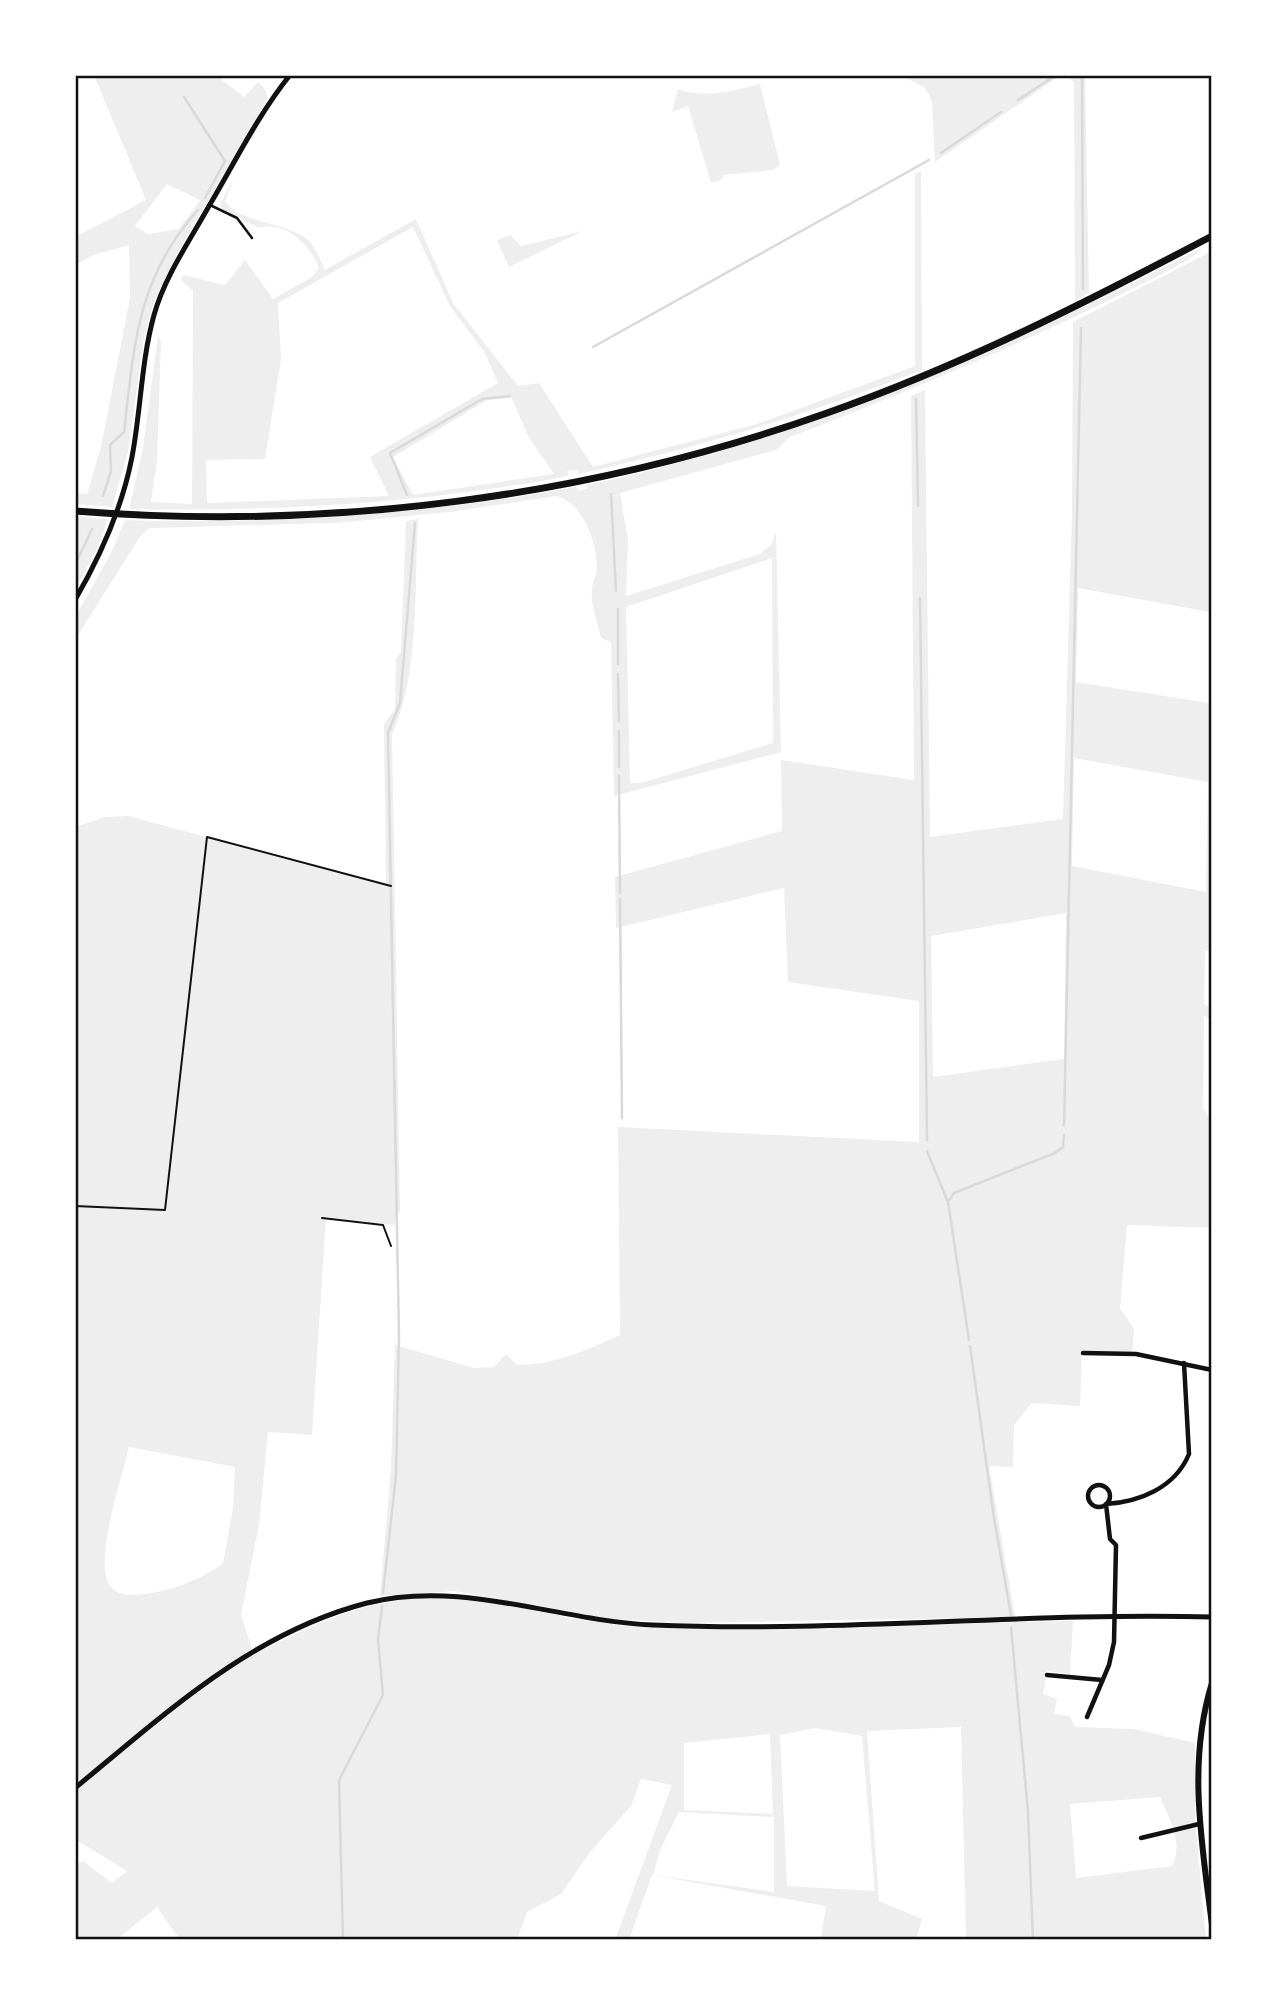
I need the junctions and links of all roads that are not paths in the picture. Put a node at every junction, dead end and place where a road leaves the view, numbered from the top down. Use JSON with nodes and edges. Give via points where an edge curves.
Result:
{"nodes":[{"id":1,"x":290,"y":75,"type":"edge"},
{"id":2,"x":210,"y":205,"type":"junction"},
{"id":3,"x":1212,"y":236,"type":"edge"},
{"id":4,"x":252,"y":238,"type":"dead end"},
{"id":5,"x":75,"y":511,"type":"edge"},
{"id":6,"x":75,"y":600,"type":"edge"},
{"id":7,"x":1083,"y":1353,"type":"dead end"},
{"id":8,"x":1184,"y":1363,"type":"junction"},
{"id":9,"x":1212,"y":1370,"type":"edge"},
{"id":10,"x":1106,"y":1504,"type":"junction"},
{"id":11,"x":1212,"y":1617,"type":"edge"},
{"id":12,"x":1115,"y":1618,"type":"junction"},
{"id":13,"x":1047,"y":1675,"type":"dead end"},
{"id":14,"x":1101,"y":1680,"type":"junction"},
{"id":15,"x":1212,"y":1683,"type":"edge"},
{"id":16,"x":1087,"y":1717,"type":"dead end"},
{"id":17,"x":75,"y":1788,"type":"edge"},
{"id":18,"x":1199,"y":1824,"type":"junction"},
{"id":19,"x":1141,"y":1838,"type":"dead end"},
{"id":20,"x":1212,"y":1925,"type":"edge"}],
"edges":[{"from":1,"to":2,"type":"street","via":[[263,112]]},
{"from":2,"to":4,"type":"lane","via":[[237,218]]},
{"from":2,"to":6,"type":"street","via":[[171,273],[155,313],[127,481],[106,543]]},
{"from":3,"to":5,"type":"main road","via":[[1054,317],[915,379],[813,418],[663,462],[522,492],[388,509],[231,517]]},
{"from":7,"to":8,"type":"street","via":[[1136,1354]]},
{"from":8,"to":9,"type":"street"},
{"from":8,"to":10,"type":"street","via":[[1186,1461],[1171,1479],[1144,1498]]},
{"from":10,"to":10,"type":"street","via":[[1096,1506],[1090,1501],[1094,1487],[1108,1491]]},
{"from":10,"to":12,"type":"street","via":[[1110,1539],[1116,1545]]},
{"from":11,"to":12,"type":"street"},
{"from":12,"to":14,"type":"street","via":[[1109,1665]]},
{"from":12,"to":17,"type":"street","via":[[649,1625],[447,1594],[369,1602],[291,1632],[215,1673]]},
{"from":13,"to":14,"type":"street"},
{"from":14,"to":16,"type":"street"},
{"from":15,"to":18,"type":"main road","via":[[1198,1762]]},
{"from":18,"to":19,"type":"street"},
{"from":18,"to":20,"type":"main road"}]}
